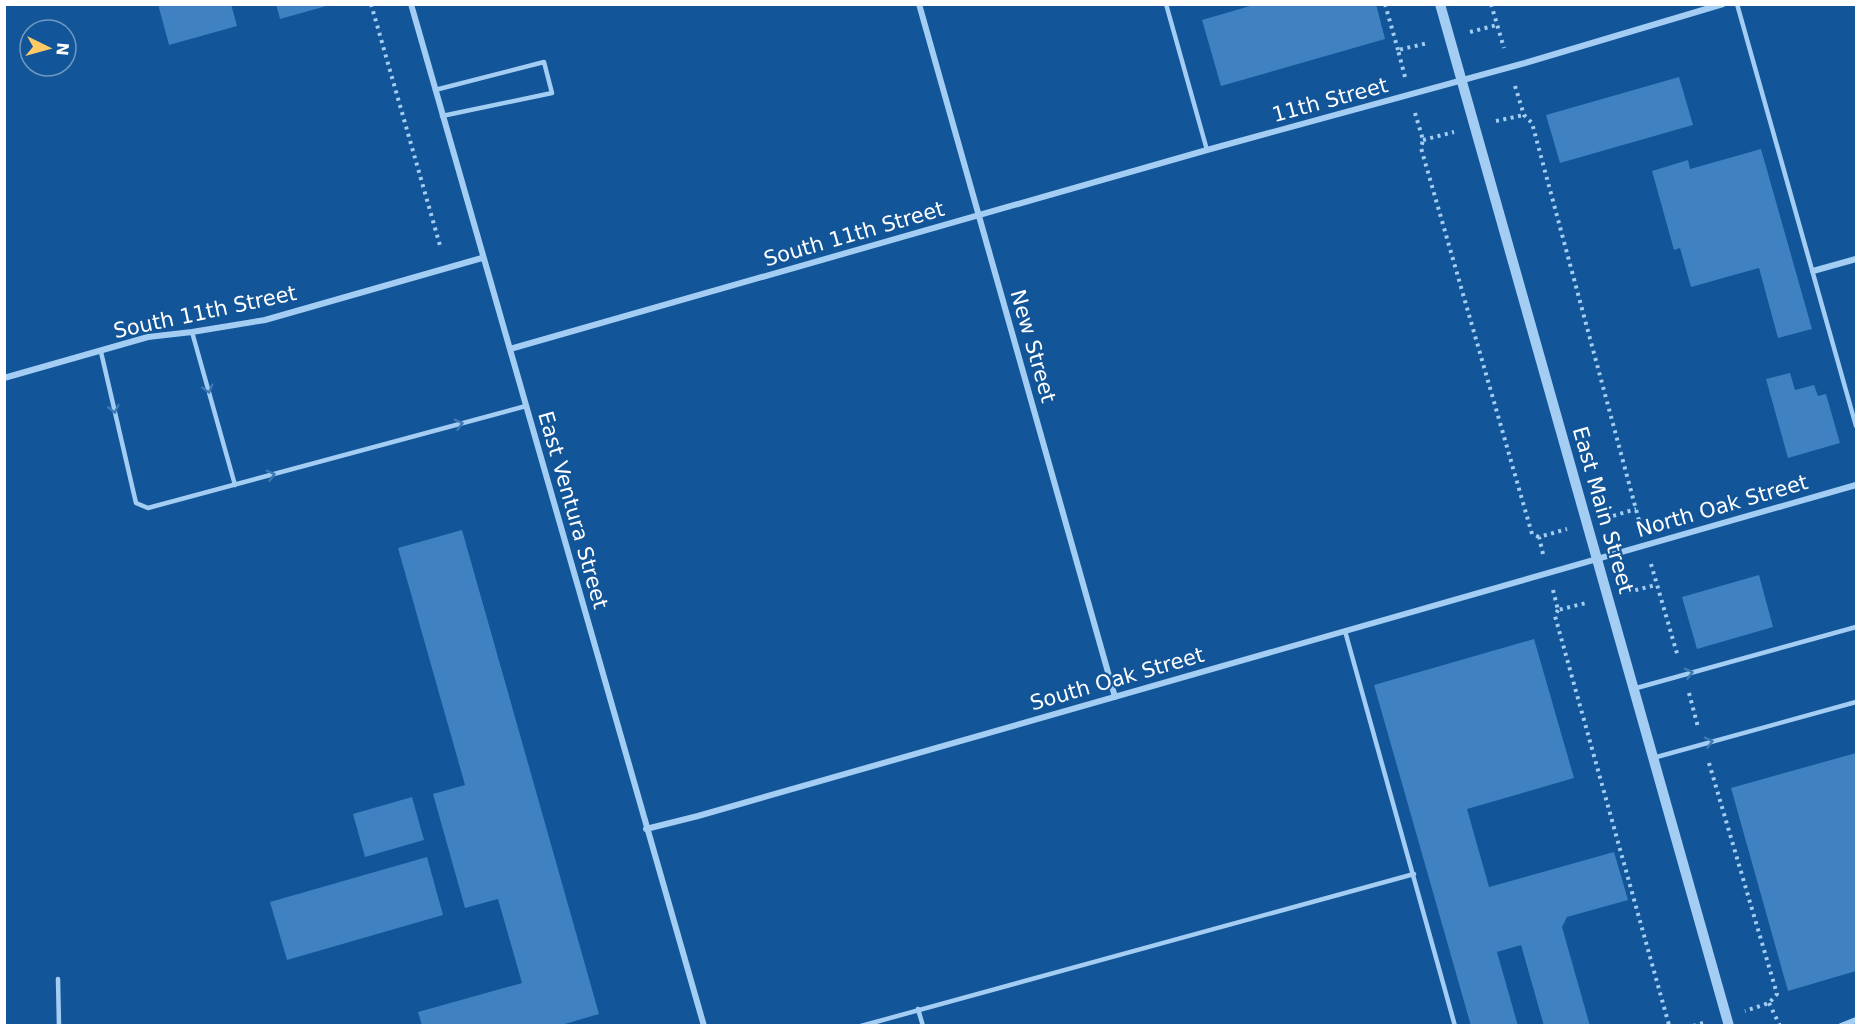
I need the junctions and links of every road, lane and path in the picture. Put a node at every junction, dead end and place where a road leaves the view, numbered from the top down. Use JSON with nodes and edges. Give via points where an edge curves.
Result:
{"nodes":[{"id":1,"x":371,"y":4,"type":"edge"},
{"id":2,"x":411,"y":4,"type":"edge"},
{"id":3,"x":919,"y":4,"type":"edge"},
{"id":4,"x":1166,"y":4,"type":"edge"},
{"id":5,"x":1385,"y":4,"type":"edge"},
{"id":6,"x":1440,"y":4,"type":"edge"},
{"id":7,"x":1491,"y":4,"type":"edge"},
{"id":8,"x":1723,"y":4,"type":"edge"},
{"id":9,"x":1737,"y":4,"type":"edge"},
{"id":10,"x":1497,"y":24,"type":"junction"},
{"id":11,"x":1449,"y":37,"type":"junction"},
{"id":12,"x":1398,"y":50,"type":"junction"},
{"id":13,"x":1510,"y":67,"type":"junction"},
{"id":14,"x":1461,"y":80,"type":"junction"},
{"id":15,"x":435,"y":90,"type":"junction"},
{"id":16,"x":1410,"y":94,"type":"junction"},
{"id":17,"x":442,"y":116,"type":"junction"},
{"id":18,"x":1207,"y":150,"type":"junction"},
{"id":19,"x":979,"y":215,"type":"junction"},
{"id":20,"x":482,"y":258,"type":"junction"},
{"id":21,"x":1857,"y":259,"type":"edge"},
{"id":22,"x":446,"y":268,"type":"junction"},
{"id":23,"x":1813,"y":271,"type":"junction"},
{"id":24,"x":192,"y":332,"type":"junction"},
{"id":25,"x":510,"y":349,"type":"junction"},
{"id":26,"x":101,"y":352,"type":"junction"},
{"id":27,"x":4,"y":378,"type":"edge"},
{"id":28,"x":526,"y":406,"type":"junction"},
{"id":29,"x":1857,"y":426,"type":"edge"},
{"id":30,"x":235,"y":484,"type":"junction"},
{"id":31,"x":1857,"y":485,"type":"edge"},
{"id":32,"x":1539,"y":537,"type":"dead end"},
{"id":33,"x":1646,"y":545,"type":"junction"},
{"id":34,"x":1596,"y":560,"type":"junction"},
{"id":35,"x":1558,"y":610,"type":"dead end"},
{"id":36,"x":1857,"y":627,"type":"edge"},
{"id":37,"x":1345,"y":631,"type":"junction"},
{"id":38,"x":1683,"y":675,"type":"junction"},
{"id":39,"x":1633,"y":689,"type":"junction"},
{"id":40,"x":1115,"y":697,"type":"junction"},
{"id":41,"x":1857,"y":702,"type":"edge"},
{"id":42,"x":1703,"y":744,"type":"junction"},
{"id":43,"x":1653,"y":758,"type":"junction"},
{"id":44,"x":646,"y":829,"type":"junction"},
{"id":45,"x":1414,"y":874,"type":"junction"},
{"id":46,"x":58,"y":979,"type":"dead end"},
{"id":47,"x":918,"y":1009,"type":"junction"},
{"id":48,"x":1857,"y":1020,"type":"edge"},
{"id":49,"x":59,"y":1026,"type":"edge"},
{"id":50,"x":704,"y":1026,"type":"edge"},
{"id":51,"x":861,"y":1026,"type":"edge"},
{"id":52,"x":923,"y":1026,"type":"edge"},
{"id":53,"x":1455,"y":1026,"type":"edge"},
{"id":54,"x":1672,"y":1026,"type":"edge"},
{"id":55,"x":1729,"y":1026,"type":"edge"},
{"id":56,"x":1780,"y":1026,"type":"edge"},
{"id":57,"x":1841,"y":1026,"type":"edge"}],
"edges":[{"from":1,"to":22,"type":"path"},
{"from":2,"to":15,"type":"street","name":"East Ventura Street"},
{"from":3,"to":19,"type":"street","name":"New Street"},
{"from":4,"to":18,"type":"lane"},
{"from":5,"to":12,"type":"path"},
{"from":6,"to":11,"type":"street","name":"East Main Street"},
{"from":7,"to":10,"type":"path"},
{"from":8,"to":13,"type":"street","name":"11th Street"},
{"from":9,"to":23,"type":"lane"},
{"from":10,"to":11,"type":"path"},
{"from":10,"to":13,"type":"path"},
{"from":11,"to":12,"type":"path"},
{"from":11,"to":14,"type":"street","name":"East Main Street"},
{"from":12,"to":16,"type":"path"},
{"from":13,"to":14,"type":"street","name":"11th Street"},
{"from":13,"to":33,"type":"path","via":[[1524,115],[1532,123]]},
{"from":14,"to":16,"type":"street","name":"11th Street"},
{"from":14,"to":34,"type":"street","name":"East Main Street"},
{"from":15,"to":17,"type":"street","name":"East Ventura Street"},
{"from":15,"to":17,"type":"lane","via":[[544,62],[547,72],[552,93]]},
{"from":16,"to":18,"type":"street","name":"11th Street"},
{"from":16,"to":32,"type":"path","via":[[1423,140],[1420,147],[1522,500],[1532,534]]},
{"from":17,"to":20,"type":"street","name":"East Ventura Street"},
{"from":18,"to":19,"type":"street","name":"South 11th Street"},
{"from":19,"to":25,"type":"street","name":"South 11th Street"},
{"from":19,"to":40,"type":"street","name":"New Street"},
{"from":20,"to":22,"type":"street","name":"South 11th Street"},
{"from":20,"to":25,"type":"street","name":"East Ventura Street"},
{"from":21,"to":23,"type":"street"},
{"from":22,"to":24,"type":"street","name":"South 11th Street","via":[[265,320]]},
{"from":23,"to":29,"type":"lane"},
{"from":24,"to":26,"type":"street","name":"South 11th Street","via":[[148,337]]},
{"from":24,"to":30,"type":"lane","one_way":true},
{"from":25,"to":28,"type":"street","name":"East Ventura Street"},
{"from":26,"to":27,"type":"street","name":"South 11th Street"},
{"from":26,"to":30,"type":"lane","one_way":true,"via":[[136,503],[148,508]]},
{"from":30,"to":28,"type":"lane","one_way":true},
{"from":28,"to":44,"type":"street","name":"East Ventura Street"},
{"from":31,"to":33,"type":"street","name":"North Oak Street"},
{"from":33,"to":34,"type":"street","name":"North Oak Street"},
{"from":33,"to":38,"type":"path"},
{"from":34,"to":37,"type":"street","name":"South Oak Street"},
{"from":34,"to":39,"type":"street","name":"East Main Street"},
{"from":35,"to":54,"type":"path","via":[[1555,616]]},
{"from":38,"to":36,"type":"lane","one_way":true},
{"from":37,"to":40,"type":"street","name":"South Oak Street"},
{"from":37,"to":45,"type":"lane"},
{"from":38,"to":39,"type":"lane"},
{"from":38,"to":42,"type":"path"},
{"from":39,"to":43,"type":"street","name":"East Main Street"},
{"from":40,"to":44,"type":"street","name":"South Oak Street"},
{"from":42,"to":41,"type":"lane","one_way":true},
{"from":42,"to":43,"type":"lane"},
{"from":42,"to":56,"type":"path","via":[[1776,994],[1769,1003]]},
{"from":43,"to":55,"type":"street","name":"East Main Street"},
{"from":44,"to":50,"type":"street","name":"East Ventura Street"},
{"from":45,"to":47,"type":"lane"},
{"from":45,"to":53,"type":"lane"},
{"from":46,"to":49,"type":"lane"},
{"from":47,"to":51,"type":"lane"},
{"from":47,"to":52,"type":"lane"},
{"from":48,"to":57,"type":"street"}]}
